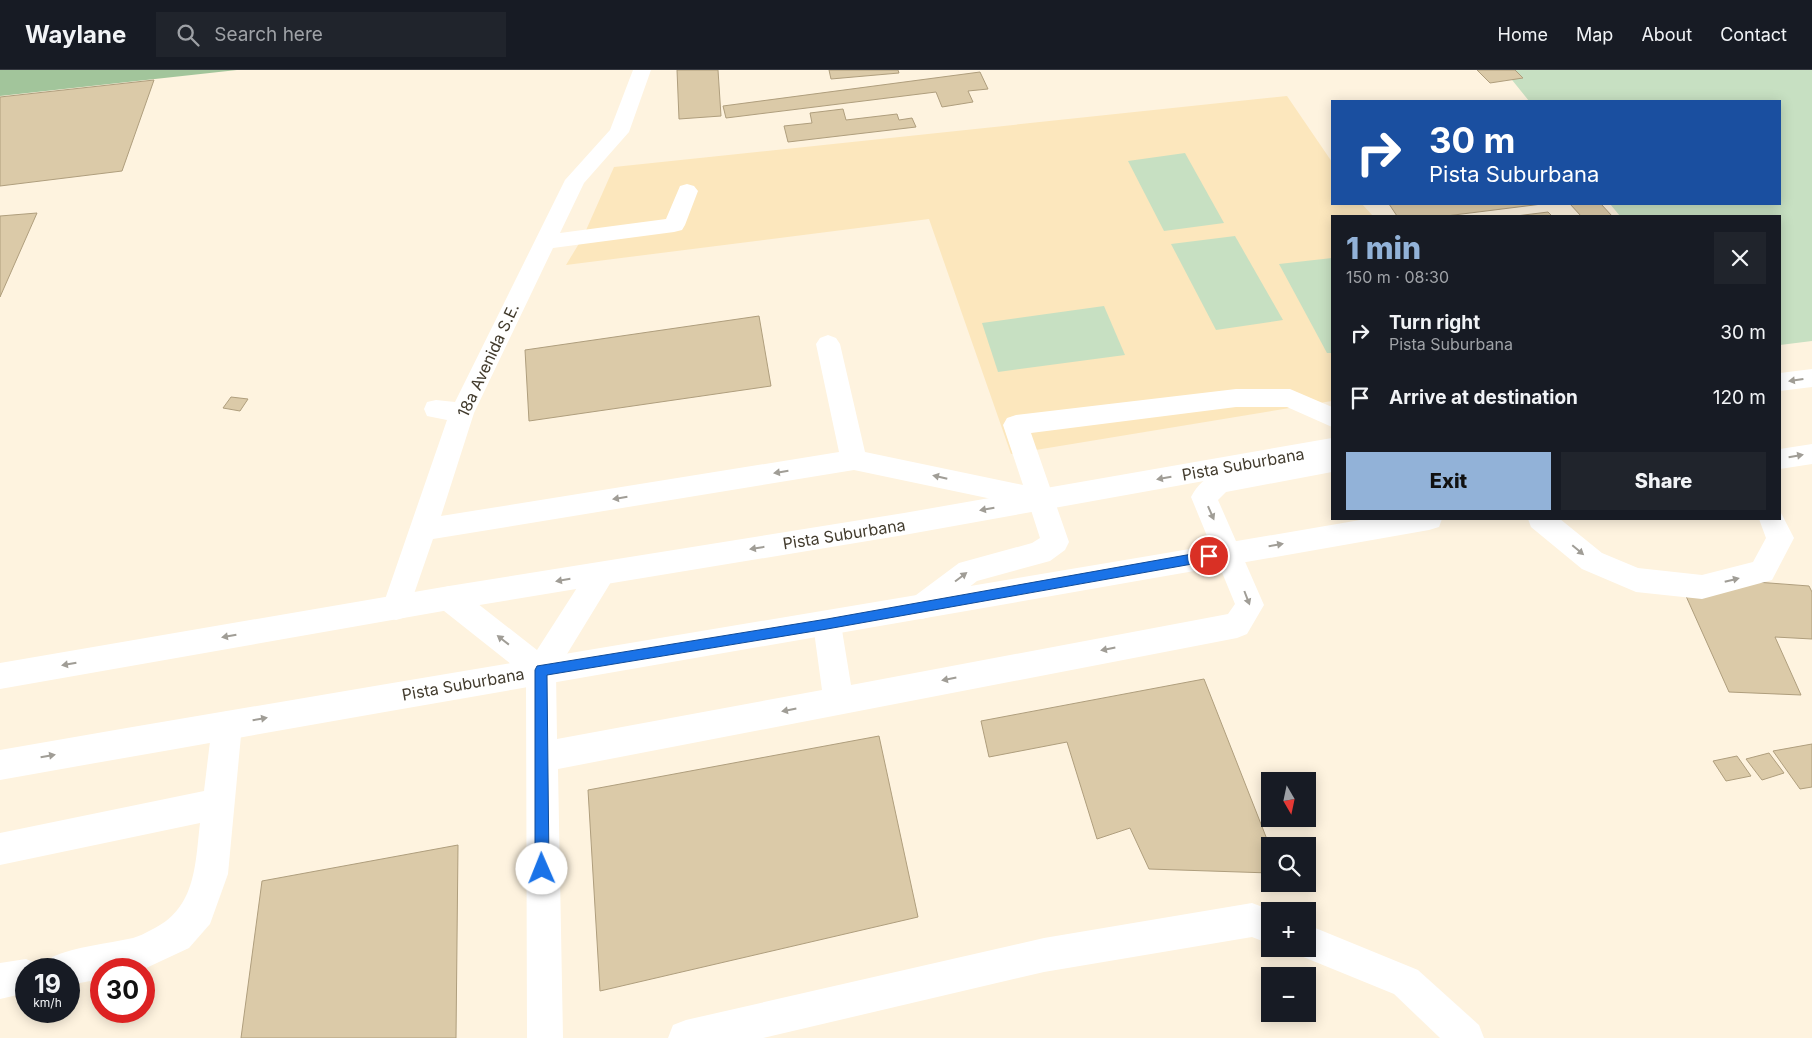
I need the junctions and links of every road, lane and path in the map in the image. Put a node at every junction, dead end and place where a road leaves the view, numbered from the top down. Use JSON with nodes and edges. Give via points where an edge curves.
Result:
{"nodes":[{"id":1,"x":642,"y":70,"type":"edge"},
{"id":2,"x":687,"y":191,"type":"dead end"},
{"id":3,"x":545,"y":242,"type":"junction"},
{"id":4,"x":828,"y":344,"type":"dead end"},
{"id":5,"x":1812,"y":378,"type":"edge"},
{"id":6,"x":1781,"y":382,"type":"edge"},
{"id":7,"x":436,"y":409,"type":"dead end"},
{"id":8,"x":462,"y":413,"type":"junction"},
{"id":9,"x":1331,"y":418,"type":"edge"},
{"id":10,"x":1331,"y":448,"type":"edge"},
{"id":11,"x":1812,"y":454,"type":"edge"},
{"id":12,"x":1781,"y":459,"type":"edge"},
{"id":13,"x":854,"y":460,"type":"junction"},
{"id":14,"x":1331,"y":462,"type":"edge"},
{"id":15,"x":1041,"y":499,"type":"junction"},
{"id":16,"x":1423,"y":520,"type":"edge"},
{"id":17,"x":1542,"y":520,"type":"edge"},
{"id":18,"x":1772,"y":520,"type":"edge"},
{"id":19,"x":421,"y":530,"type":"junction"},
{"id":20,"x":1228,"y":553,"type":"junction"},
{"id":21,"x":600,"y":574,"type":"junction"},
{"id":22,"x":448,"y":598,"type":"junction"},
{"id":23,"x":922,"y":607,"type":"junction"},
{"id":24,"x":396,"y":608,"type":"junction"},
{"id":25,"x":827,"y":624,"type":"junction"},
{"id":26,"x":541,"y":670,"type":"junction"},
{"id":27,"x":0,"y":676,"type":"edge"},
{"id":28,"x":838,"y":700,"type":"junction"},
{"id":29,"x":227,"y":725,"type":"junction"},
{"id":30,"x":541,"y":756,"type":"junction"},
{"id":31,"x":0,"y":765,"type":"edge"},
{"id":32,"x":219,"y":803,"type":"junction"},
{"id":33,"x":0,"y":850,"type":"edge"},
{"id":34,"x":1261,"y":924,"type":"edge"},
{"id":35,"x":1316,"y":945,"type":"edge"},
{"id":36,"x":80,"y":966,"type":"edge"},
{"id":37,"x":15,"y":978,"type":"edge"},
{"id":38,"x":0,"y":981,"type":"edge"},
{"id":39,"x":545,"y":1038,"type":"edge"},
{"id":40,"x":686,"y":1038,"type":"edge"},
{"id":41,"x":1466,"y":1038,"type":"edge"}],
"edges":[{"from":1,"to":3,"type":"main road","name":"18a Avenida S.E.","via":[[619,132],[575,180]]},
{"from":2,"to":3,"type":"main road","via":[[674,225]]},
{"from":3,"to":8,"type":"main road","name":"18a Avenida S.E."},
{"from":4,"to":13,"type":"main road"},
{"from":5,"to":6,"type":"main road","one_way":true},
{"from":7,"to":8,"type":"main road"},
{"from":8,"to":19,"type":"main road","name":"18a Avenida S.E."},
{"from":9,"to":15,"type":"main road","via":[[1290,398],[1236,398],[1016,425]]},
{"from":10,"to":15,"type":"main road","name":"Pista Suburbana","one_way":true},
{"from":12,"to":11,"type":"main road","one_way":true},
{"from":15,"to":13,"type":"main road","one_way":true},
{"from":13,"to":19,"type":"main road","one_way":true},
{"from":14,"to":20,"type":"main road","one_way":true,"via":[[1218,483],[1204,497]]},
{"from":15,"to":21,"type":"main road","name":"Pista Suburbana","one_way":true},
{"from":23,"to":15,"type":"main road","one_way":true,"via":[[969,571],[1040,553],[1055,542]]},
{"from":20,"to":16,"type":"main road","name":"Pista Suburbana","one_way":true},
{"from":17,"to":18,"type":"main road","one_way":true,"via":[[1592,561],[1636,580],[1702,587],[1762,572],[1780,538]]},
{"from":19,"to":24,"type":"main road","name":"18a Avenida S.E."},
{"from":20,"to":23,"type":"main road","name":"Pista Suburbana"},
{"from":20,"to":28,"type":"main road","one_way":true,"via":[[1250,605],[1237,625]]},
{"from":21,"to":22,"type":"main road","name":"Pista Suburbana","one_way":true},
{"from":21,"to":26,"type":"main road"},
{"from":22,"to":24,"type":"main road","name":"Pista Suburbana"},
{"from":26,"to":22,"type":"main road","one_way":true},
{"from":23,"to":25,"type":"main road","name":"Pista Suburbana"},
{"from":24,"to":27,"type":"main road","name":"Pista Suburbana","one_way":true},
{"from":25,"to":26,"type":"main road","name":"Pista Suburbana"},
{"from":25,"to":28,"type":"main road"},
{"from":29,"to":26,"type":"main road","name":"Pista Suburbana","one_way":true},
{"from":26,"to":30,"type":"main road"},
{"from":28,"to":30,"type":"main road","one_way":true},
{"from":31,"to":29,"type":"main road","name":"Pista Suburbana","one_way":true},
{"from":29,"to":32,"type":"main road"},
{"from":30,"to":39,"type":"main road"},
{"from":32,"to":33,"type":"main road"},
{"from":32,"to":36,"type":"main road","via":[[212,874],[198,912],[177,936],[139,954]]},
{"from":34,"to":40,"type":"main road","via":[[1252,920],[1044,955]]},
{"from":35,"to":41,"type":"main road","via":[[1406,982]]},
{"from":37,"to":38,"type":"main road"}]}
